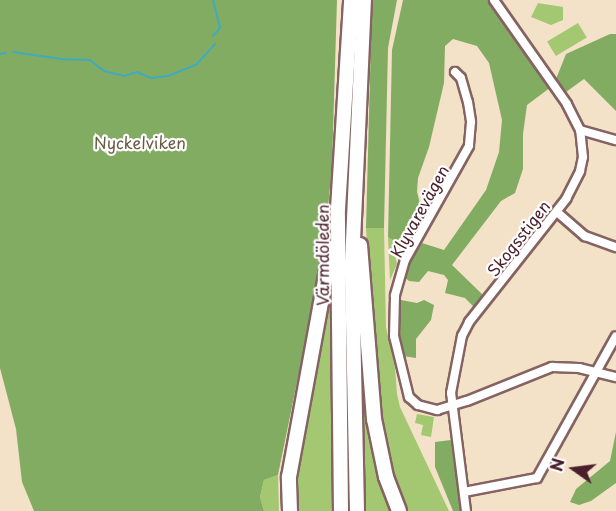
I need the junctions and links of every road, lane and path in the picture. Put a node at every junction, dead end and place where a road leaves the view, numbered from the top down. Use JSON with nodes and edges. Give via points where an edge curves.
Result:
{"nodes":[{"id":1,"x":351,"y":0,"type":"edge"},
{"id":2,"x":364,"y":0,"type":"edge"},
{"id":3,"x":494,"y":0,"type":"edge"},
{"id":4,"x":456,"y":72,"type":"dead end"},
{"id":5,"x":580,"y":130,"type":"junction"},
{"id":6,"x":616,"y":140,"type":"edge"},
{"id":7,"x":357,"y":186,"type":"junction"},
{"id":8,"x":338,"y":209,"type":"junction"},
{"id":9,"x":557,"y":212,"type":"junction"},
{"id":10,"x":616,"y":247,"type":"edge"},
{"id":11,"x":616,"y":336,"type":"edge"},
{"id":12,"x":597,"y":370,"type":"junction"},
{"id":13,"x":616,"y":377,"type":"edge"},
{"id":14,"x":453,"y":406,"type":"junction"},
{"id":15,"x":464,"y":492,"type":"junction"},
{"id":16,"x":290,"y":511,"type":"edge"},
{"id":17,"x":341,"y":511,"type":"edge"},
{"id":18,"x":357,"y":511,"type":"edge"},
{"id":19,"x":399,"y":511,"type":"edge"},
{"id":20,"x":466,"y":511,"type":"edge"}],
"edges":[{"from":1,"to":8,"type":"highway","name":"Värmdöleden"},
{"from":2,"to":7,"type":"highway","name":"Värmdöleden"},
{"from":3,"to":5,"type":"street","name":"Skogsstigen","via":[[548,74]]},
{"from":4,"to":14,"type":"street","name":"Klyvarevägen","via":[[468,102],[469,146],[405,260],[393,322],[409,397],[429,409]]},
{"from":5,"to":6,"type":"street"},
{"from":5,"to":9,"type":"street","name":"Skogsstigen","via":[[580,171]]},
{"from":7,"to":18,"type":"highway","name":"Värmdöleden","via":[[352,263]]},
{"from":7,"to":19,"type":"highway","via":[[374,419],[386,477]]},
{"from":8,"to":16,"type":"highway","via":[[289,477]]},
{"from":8,"to":17,"type":"highway","name":"Värmdöleden"},
{"from":9,"to":10,"type":"street","via":[[585,236]]},
{"from":9,"to":14,"type":"street","name":"Skogsstigen","via":[[465,327],[453,378]]},
{"from":11,"to":12,"type":"street"},
{"from":12,"to":13,"type":"street","name":"Klyvarevägen"},
{"from":12,"to":14,"type":"street","name":"Klyvarevägen","via":[[552,367]]},
{"from":12,"to":15,"type":"street","via":[[537,478]]},
{"from":14,"to":15,"type":"street","name":"Skogsstigen"},
{"from":15,"to":20,"type":"street","name":"Skogsstigen"}]}
